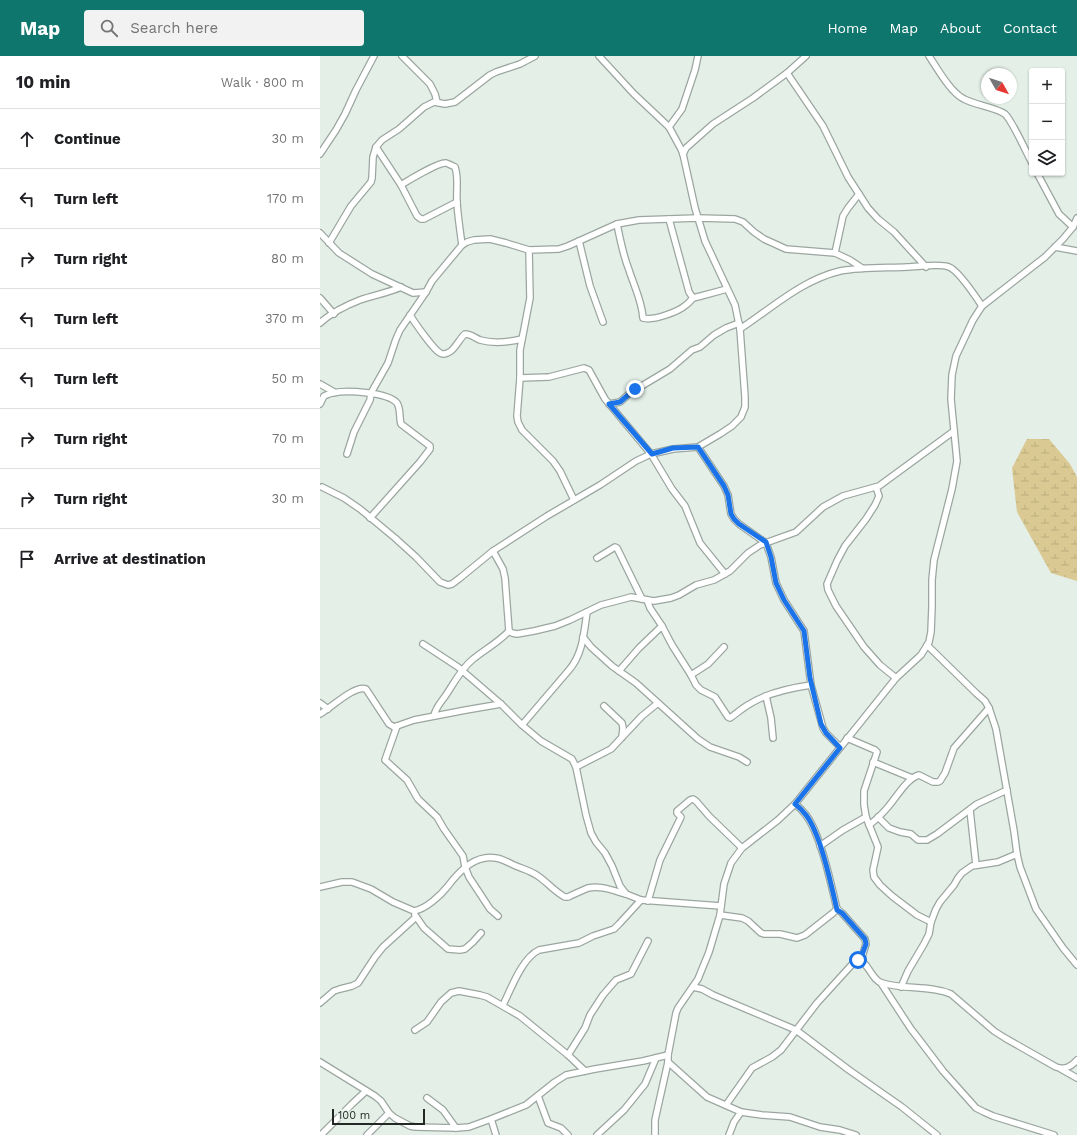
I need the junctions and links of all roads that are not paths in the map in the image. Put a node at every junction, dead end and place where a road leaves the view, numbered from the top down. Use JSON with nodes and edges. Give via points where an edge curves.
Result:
{"nodes":[{"id":1,"x":374,"y":56,"type":"edge"},
{"id":2,"x":402,"y":56,"type":"edge"},
{"id":3,"x":535,"y":56,"type":"edge"},
{"id":4,"x":599,"y":56,"type":"edge"},
{"id":5,"x":698,"y":56,"type":"edge"},
{"id":6,"x":806,"y":56,"type":"edge"},
{"id":7,"x":929,"y":56,"type":"edge"},
{"id":8,"x":787,"y":73,"type":"junction"},
{"id":9,"x":437,"y":102,"type":"junction"},
{"id":10,"x":670,"y":127,"type":"junction"},
{"id":11,"x":376,"y":147,"type":"junction"},
{"id":12,"x":320,"y":154,"type":"edge"},
{"id":13,"x":683,"y":154,"type":"junction"},
{"id":14,"x":1029,"y":157,"type":"edge"},
{"id":15,"x":1039,"y":176,"type":"edge"},
{"id":16,"x":401,"y":185,"type":"junction"},
{"id":17,"x":859,"y":194,"type":"junction"},
{"id":18,"x":457,"y":202,"type":"junction"},
{"id":19,"x":698,"y":218,"type":"junction"},
{"id":20,"x":1077,"y":218,"type":"edge"},
{"id":21,"x":669,"y":219,"type":"junction"},
{"id":22,"x":617,"y":224,"type":"junction"},
{"id":23,"x":1073,"y":227,"type":"junction"},
{"id":24,"x":320,"y":234,"type":"edge"},
{"id":25,"x":579,"y":241,"type":"junction"},
{"id":26,"x":329,"y":243,"type":"junction"},
{"id":27,"x":462,"y":245,"type":"junction"},
{"id":28,"x":1056,"y":247,"type":"junction"},
{"id":29,"x":529,"y":250,"type":"junction"},
{"id":30,"x":1077,"y":251,"type":"edge"},
{"id":31,"x":835,"y":253,"type":"junction"},
{"id":32,"x":926,"y":267,"type":"junction"},
{"id":33,"x":862,"y":268,"type":"junction"},
{"id":34,"x":401,"y":287,"type":"junction"},
{"id":35,"x":727,"y":289,"type":"junction"},
{"id":36,"x":426,"y":292,"type":"junction"},
{"id":37,"x":320,"y":298,"type":"edge"},
{"id":38,"x":693,"y":298,"type":"junction"},
{"id":39,"x":982,"y":306,"type":"junction"},
{"id":40,"x":334,"y":314,"type":"junction"},
{"id":41,"x":410,"y":315,"type":"junction"},
{"id":42,"x":603,"y":322,"type":"dead end"},
{"id":43,"x":320,"y":323,"type":"edge"},
{"id":44,"x":740,"y":326,"type":"junction"},
{"id":45,"x":522,"y":339,"type":"junction"},
{"id":46,"x":520,"y":378,"type":"junction"},
{"id":47,"x":320,"y":384,"type":"edge"},
{"id":48,"x":334,"y":392,"type":"junction"},
{"id":49,"x":371,"y":393,"type":"junction"},
{"id":50,"x":322,"y":396,"type":"edge"},
{"id":51,"x":320,"y":404,"type":"edge"},
{"id":52,"x":609,"y":404,"type":"junction"},
{"id":53,"x":954,"y":431,"type":"junction"},
{"id":54,"x":698,"y":447,"type":"junction"},
{"id":55,"x":347,"y":454,"type":"dead end"},
{"id":56,"x":652,"y":454,"type":"junction"},
{"id":57,"x":322,"y":487,"type":"dead end"},
{"id":58,"x":876,"y":487,"type":"junction"},
{"id":59,"x":574,"y":500,"type":"junction"},
{"id":60,"x":370,"y":518,"type":"junction"},
{"id":61,"x":766,"y":542,"type":"junction"},
{"id":62,"x":493,"y":551,"type":"junction"},
{"id":63,"x":597,"y":558,"type":"dead end"},
{"id":64,"x":725,"y":574,"type":"junction"},
{"id":65,"x":645,"y":600,"type":"junction"},
{"id":66,"x":587,"y":612,"type":"junction"},
{"id":67,"x":662,"y":626,"type":"junction"},
{"id":68,"x":509,"y":631,"type":"junction"},
{"id":69,"x":583,"y":638,"type":"junction"},
{"id":70,"x":423,"y":644,"type":"dead end"},
{"id":71,"x":927,"y":645,"type":"junction"},
{"id":72,"x":724,"y":647,"type":"dead end"},
{"id":73,"x":462,"y":671,"type":"junction"},
{"id":74,"x":620,"y":671,"type":"junction"},
{"id":75,"x":691,"y":675,"type":"junction"},
{"id":76,"x":896,"y":678,"type":"junction"},
{"id":77,"x":811,"y":685,"type":"junction"},
{"id":78,"x":766,"y":696,"type":"junction"},
{"id":79,"x":320,"y":703,"type":"edge"},
{"id":80,"x":658,"y":703,"type":"junction"},
{"id":81,"x":501,"y":704,"type":"junction"},
{"id":82,"x":604,"y":706,"type":"dead end"},
{"id":83,"x":989,"y":708,"type":"junction"},
{"id":84,"x":328,"y":709,"type":"junction"},
{"id":85,"x":320,"y":714,"type":"edge"},
{"id":86,"x":434,"y":716,"type":"junction"},
{"id":87,"x":522,"y":725,"type":"junction"},
{"id":88,"x":397,"y":726,"type":"junction"},
{"id":89,"x":622,"y":738,"type":"junction"},
{"id":90,"x":773,"y":738,"type":"dead end"},
{"id":91,"x":846,"y":738,"type":"junction"},
{"id":92,"x":840,"y":748,"type":"junction"},
{"id":93,"x":747,"y":762,"type":"dead end"},
{"id":94,"x":873,"y":762,"type":"junction"},
{"id":95,"x":576,"y":767,"type":"junction"},
{"id":96,"x":912,"y":778,"type":"junction"},
{"id":97,"x":1007,"y":790,"type":"junction"},
{"id":98,"x":795,"y":804,"type":"junction"},
{"id":99,"x":970,"y":810,"type":"junction"},
{"id":100,"x":866,"y":816,"type":"junction"},
{"id":101,"x":878,"y":817,"type":"junction"},
{"id":102,"x":869,"y":825,"type":"junction"},
{"id":103,"x":820,"y":846,"type":"junction"},
{"id":104,"x":742,"y":848,"type":"junction"},
{"id":105,"x":1017,"y":854,"type":"junction"},
{"id":106,"x":976,"y":865,"type":"junction"},
{"id":107,"x":465,"y":867,"type":"junction"},
{"id":108,"x":320,"y":887,"type":"edge"},
{"id":109,"x":626,"y":894,"type":"junction"},
{"id":110,"x":640,"y":900,"type":"junction"},
{"id":111,"x":648,"y":901,"type":"junction"},
{"id":112,"x":721,"y":906,"type":"junction"},
{"id":113,"x":837,"y":910,"type":"junction"},
{"id":114,"x":412,"y":911,"type":"junction"},
{"id":115,"x":720,"y":915,"type":"junction"},
{"id":116,"x":498,"y":916,"type":"dead end"},
{"id":117,"x":416,"y":917,"type":"junction"},
{"id":118,"x":931,"y":922,"type":"junction"},
{"id":119,"x":481,"y":933,"type":"dead end"},
{"id":120,"x":648,"y":941,"type":"dead end"},
{"id":121,"x":1075,"y":958,"type":"edge"},
{"id":122,"x":860,"y":960,"type":"junction"},
{"id":123,"x":1077,"y":965,"type":"edge"},
{"id":124,"x":881,"y":983,"type":"junction"},
{"id":125,"x":693,"y":987,"type":"junction"},
{"id":126,"x":901,"y":987,"type":"junction"},
{"id":127,"x":320,"y":1003,"type":"edge"},
{"id":128,"x":503,"y":1005,"type":"junction"},
{"id":129,"x":415,"y":1030,"type":"dead end"},
{"id":130,"x":796,"y":1030,"type":"junction"},
{"id":131,"x":568,"y":1055,"type":"junction"},
{"id":132,"x":668,"y":1055,"type":"junction"},
{"id":133,"x":656,"y":1058,"type":"junction"},
{"id":134,"x":1077,"y":1060,"type":"edge"},
{"id":135,"x":320,"y":1062,"type":"edge"},
{"id":136,"x":668,"y":1062,"type":"junction"},
{"id":137,"x":1061,"y":1069,"type":"junction"},
{"id":138,"x":585,"y":1071,"type":"junction"},
{"id":139,"x":1077,"y":1078,"type":"edge"},
{"id":140,"x":366,"y":1091,"type":"junction"},
{"id":141,"x":538,"y":1096,"type":"junction"},
{"id":142,"x":427,"y":1098,"type":"dead end"},
{"id":143,"x":726,"y":1105,"type":"junction"},
{"id":144,"x":741,"y":1112,"type":"junction"},
{"id":145,"x":389,"y":1113,"type":"junction"},
{"id":146,"x":492,"y":1119,"type":"junction"},
{"id":147,"x":435,"y":1128,"type":"junction"},
{"id":148,"x":456,"y":1128,"type":"junction"},
{"id":149,"x":321,"y":1135,"type":"edge"},
{"id":150,"x":367,"y":1135,"type":"edge"},
{"id":151,"x":433,"y":1135,"type":"edge"},
{"id":152,"x":496,"y":1135,"type":"edge"},
{"id":153,"x":568,"y":1135,"type":"edge"},
{"id":154,"x":597,"y":1135,"type":"edge"},
{"id":155,"x":655,"y":1135,"type":"edge"},
{"id":156,"x":729,"y":1135,"type":"edge"},
{"id":157,"x":856,"y":1135,"type":"edge"},
{"id":158,"x":937,"y":1135,"type":"edge"},
{"id":159,"x":1054,"y":1135,"type":"edge"}],
"edges":[{"from":1,"to":12,"type":"street","via":[[342,119]]},
{"from":2,"to":9,"type":"street","via":[[430,84]]},
{"from":3,"to":9,"type":"street","via":[[490,75],[455,102]]},
{"from":4,"to":10,"type":"street","via":[[634,94]]},
{"from":5,"to":10,"type":"street","via":[[682,109]]},
{"from":6,"to":8,"type":"street"},
{"from":7,"to":14,"type":"street","via":[[959,96],[1005,115]]},
{"from":8,"to":13,"type":"street","via":[[718,120],[686,148]]},
{"from":8,"to":17,"type":"street","via":[[823,126]]},
{"from":9,"to":11,"type":"street","via":[[424,107]]},
{"from":10,"to":13,"type":"street"},
{"from":11,"to":16,"type":"street"},
{"from":11,"to":26,"type":"street","via":[[371,182],[351,206]]},
{"from":13,"to":19,"type":"street"},
{"from":15,"to":23,"type":"street","via":[[1059,214]]},
{"from":16,"to":18,"type":"street","via":[[420,219]]},
{"from":16,"to":18,"type":"street","via":[[446,163],[456,170]]},
{"from":17,"to":31,"type":"street","via":[[843,216]]},
{"from":17,"to":32,"type":"street","via":[[874,215],[894,232]]},
{"from":18,"to":27,"type":"street"},
{"from":19,"to":21,"type":"street"},
{"from":19,"to":31,"type":"street","via":[[740,220],[764,239],[786,249]]},
{"from":19,"to":35,"type":"street","via":[[705,241]]},
{"from":20,"to":23,"type":"street"},
{"from":21,"to":22,"type":"street"},
{"from":21,"to":38,"type":"street","via":[[689,292]]},
{"from":22,"to":25,"type":"street"},
{"from":22,"to":38,"type":"street","via":[[628,269],[640,299],[643,318],[665,315],[680,309]]},
{"from":23,"to":28,"type":"street"},
{"from":24,"to":26,"type":"street"},
{"from":25,"to":29,"type":"street","via":[[559,249]]},
{"from":25,"to":42,"type":"street","via":[[590,286]]},
{"from":26,"to":34,"type":"street","via":[[346,258],[372,274]]},
{"from":27,"to":29,"type":"street","via":[[474,240],[490,239]]},
{"from":27,"to":36,"type":"street"},
{"from":28,"to":30,"type":"street"},
{"from":28,"to":39,"type":"street"},
{"from":29,"to":45,"type":"street","via":[[530,298]]},
{"from":31,"to":33,"type":"street"},
{"from":32,"to":33,"type":"street"},
{"from":32,"to":39,"type":"street","via":[[952,268]]},
{"from":33,"to":44,"type":"street","via":[[840,271],[813,281]]},
{"from":34,"to":36,"type":"street","via":[[414,293]]},
{"from":34,"to":40,"type":"street","via":[[359,300]]},
{"from":35,"to":38,"type":"street"},
{"from":35,"to":44,"type":"street"},
{"from":36,"to":41,"type":"street"},
{"from":37,"to":40,"type":"street"},
{"from":39,"to":53,"type":"street","via":[[960,346],[952,369]]},
{"from":40,"to":43,"type":"street"},
{"from":41,"to":45,"type":"street","via":[[432,346],[442,354],[453,349],[466,334],[496,342]]},
{"from":41,"to":49,"type":"street","via":[[400,330],[388,363]]},
{"from":44,"to":52,"type":"street","via":[[726,328],[714,335],[670,369],[630,392],[620,402]]},
{"from":44,"to":54,"type":"street","via":[[745,397],[743,413],[732,426]]},
{"from":45,"to":46,"type":"street"},
{"from":46,"to":52,"type":"street","via":[[549,378],[586,368]]},
{"from":46,"to":59,"type":"street","via":[[517,416],[519,426],[553,460]]},
{"from":47,"to":48,"type":"street"},
{"from":48,"to":49,"type":"street"},
{"from":48,"to":50,"type":"street"},
{"from":49,"to":55,"type":"street"},
{"from":49,"to":60,"type":"street","via":[[396,402],[401,424],[430,447],[420,462]]},
{"from":50,"to":51,"type":"street"},
{"from":52,"to":56,"type":"street"},
{"from":53,"to":58,"type":"street"},
{"from":53,"to":71,"type":"street","via":[[956,461],[934,560],[931,632]]},
{"from":54,"to":56,"type":"street","via":[[673,448]]},
{"from":54,"to":61,"type":"street","via":[[724,486],[734,519]]},
{"from":56,"to":59,"type":"street"},
{"from":56,"to":64,"type":"street","via":[[685,506],[700,543]]},
{"from":57,"to":60,"type":"street","via":[[344,498]]},
{"from":58,"to":61,"type":"street","via":[[840,498],[823,507],[796,532]]},
{"from":58,"to":76,"type":"street","via":[[879,496],[875,505],[845,546],[827,584],[836,606],[864,647]]},
{"from":59,"to":62,"type":"street"},
{"from":60,"to":62,"type":"street","via":[[411,552],[440,582],[448,585]]},
{"from":61,"to":64,"type":"street","via":[[748,553]]},
{"from":61,"to":77,"type":"street","via":[[776,583],[804,631]]},
{"from":62,"to":68,"type":"street","via":[[505,578]]},
{"from":63,"to":65,"type":"street","via":[[617,548]]},
{"from":64,"to":65,"type":"street","via":[[696,585],[675,597]]},
{"from":65,"to":66,"type":"street","via":[[631,597],[616,600]]},
{"from":65,"to":67,"type":"street"},
{"from":66,"to":68,"type":"street","via":[[564,623],[534,631],[514,634]]},
{"from":66,"to":69,"type":"street"},
{"from":67,"to":74,"type":"street"},
{"from":67,"to":75,"type":"street"},
{"from":68,"to":73,"type":"street"},
{"from":69,"to":74,"type":"street","via":[[608,663]]},
{"from":69,"to":87,"type":"street","via":[[572,667]]},
{"from":70,"to":73,"type":"street"},
{"from":71,"to":76,"type":"street","via":[[922,655]]},
{"from":71,"to":83,"type":"street"},
{"from":72,"to":75,"type":"street","via":[[708,664]]},
{"from":73,"to":81,"type":"street"},
{"from":73,"to":86,"type":"street"},
{"from":74,"to":80,"type":"street"},
{"from":75,"to":78,"type":"street","via":[[699,688],[716,698],[730,718],[749,704]]},
{"from":76,"to":91,"type":"street"},
{"from":77,"to":78,"type":"street","via":[[790,688]]},
{"from":77,"to":92,"type":"street","via":[[823,728]]},
{"from":78,"to":90,"type":"street"},
{"from":79,"to":84,"type":"street"},
{"from":80,"to":89,"type":"street"},
{"from":80,"to":93,"type":"street","via":[[706,745]]},
{"from":81,"to":86,"type":"street"},
{"from":81,"to":87,"type":"street"},
{"from":82,"to":89,"type":"street","via":[[622,723]]},
{"from":83,"to":96,"type":"street","via":[[954,748],[945,773],[938,782],[920,775]]},
{"from":83,"to":97,"type":"street","via":[[996,729]]},
{"from":84,"to":85,"type":"street"},
{"from":84,"to":88,"type":"street","via":[[358,688],[364,688],[389,724]]},
{"from":86,"to":88,"type":"street"},
{"from":87,"to":95,"type":"street","via":[[541,741],[570,758]]},
{"from":88,"to":107,"type":"street","via":[[385,760],[407,780],[418,799],[437,817],[463,856]]},
{"from":89,"to":95,"type":"street","via":[[605,752]]},
{"from":91,"to":92,"type":"street"},
{"from":91,"to":94,"type":"street","via":[[876,751]]},
{"from":92,"to":98,"type":"street"},
{"from":94,"to":96,"type":"street"},
{"from":94,"to":100,"type":"street","via":[[864,791]]},
{"from":95,"to":109,"type":"street","via":[[591,833],[605,853]]},
{"from":96,"to":101,"type":"street"},
{"from":97,"to":99,"type":"street","via":[[986,799]]},
{"from":97,"to":105,"type":"street"},
{"from":98,"to":103,"type":"street","via":[[814,829]]},
{"from":98,"to":104,"type":"street"},
{"from":99,"to":101,"type":"street","via":[[925,840],[918,840],[911,834],[889,828]]},
{"from":99,"to":106,"type":"street"},
{"from":100,"to":102,"type":"street"},
{"from":100,"to":103,"type":"street"},
{"from":101,"to":102,"type":"street"},
{"from":102,"to":118,"type":"street","via":[[878,843],[875,879],[917,915]]},
{"from":103,"to":113,"type":"street"},
{"from":104,"to":111,"type":"street","via":[[696,800],[690,800],[677,811],[681,817],[660,860]]},
{"from":104,"to":112,"type":"street","via":[[731,863],[724,884]]},
{"from":105,"to":106,"type":"street","via":[[994,863]]},
{"from":105,"to":121,"type":"street","via":[[1036,909]]},
{"from":106,"to":118,"type":"street","via":[[958,878],[940,902]]},
{"from":107,"to":109,"type":"street","via":[[484,858],[497,858],[536,875],[565,897],[589,888],[600,887]]},
{"from":107,"to":114,"type":"street","via":[[442,893],[422,908]]},
{"from":107,"to":116,"type":"street","via":[[490,908]]},
{"from":108,"to":114,"type":"street","via":[[352,882]]},
{"from":109,"to":110,"type":"street"},
{"from":110,"to":111,"type":"street"},
{"from":110,"to":128,"type":"street","via":[[614,929],[579,943],[535,952],[523,966]]},
{"from":111,"to":112,"type":"street"},
{"from":112,"to":115,"type":"street"},
{"from":113,"to":115,"type":"street","via":[[805,935],[797,938],[764,934],[742,918]]},
{"from":113,"to":122,"type":"street","via":[[865,939],[866,944]]},
{"from":114,"to":117,"type":"street"},
{"from":115,"to":125,"type":"street","via":[[707,957]]},
{"from":117,"to":119,"type":"street","via":[[424,928],[448,949],[465,949]]},
{"from":117,"to":127,"type":"street","via":[[383,947],[358,983],[334,991]]},
{"from":118,"to":126,"type":"street","via":[[924,944]]},
{"from":120,"to":131,"type":"street","via":[[631,974],[616,980],[603,995]]},
{"from":121,"to":123,"type":"street"},
{"from":122,"to":124,"type":"street"},
{"from":122,"to":130,"type":"street","via":[[856,960]]},
{"from":124,"to":126,"type":"street"},
{"from":124,"to":159,"type":"street","via":[[910,1029],[976,1108]]},
{"from":125,"to":130,"type":"street"},
{"from":125,"to":132,"type":"street","via":[[676,1013]]},
{"from":126,"to":137,"type":"street","via":[[923,988],[950,994],[988,1027]]},
{"from":128,"to":129,"type":"street","via":[[487,997],[454,992],[447,995],[427,1022]]},
{"from":128,"to":131,"type":"street"},
{"from":130,"to":143,"type":"street","via":[[781,1050],[752,1068]]},
{"from":130,"to":158,"type":"street"},
{"from":131,"to":138,"type":"street"},
{"from":132,"to":133,"type":"street"},
{"from":132,"to":136,"type":"street"},
{"from":133,"to":138,"type":"street"},
{"from":133,"to":154,"type":"street","via":[[645,1084],[624,1110]]},
{"from":134,"to":137,"type":"street","via":[[1069,1068]]},
{"from":135,"to":140,"type":"street"},
{"from":136,"to":143,"type":"street","via":[[707,1097]]},
{"from":136,"to":155,"type":"street","via":[[656,1113]]},
{"from":137,"to":139,"type":"street"},
{"from":138,"to":141,"type":"street","via":[[566,1075]]},
{"from":140,"to":145,"type":"street","via":[[381,1101]]},
{"from":140,"to":149,"type":"street"},
{"from":141,"to":146,"type":"street","via":[[526,1105]]},
{"from":141,"to":153,"type":"street","via":[[548,1123],[561,1128]]},
{"from":142,"to":148,"type":"street","via":[[444,1110]]},
{"from":143,"to":144,"type":"street"},
{"from":144,"to":156,"type":"street"},
{"from":144,"to":157,"type":"street","via":[[790,1117]]},
{"from":145,"to":147,"type":"street","via":[[410,1126]]},
{"from":145,"to":150,"type":"street"},
{"from":146,"to":148,"type":"street","via":[[469,1127]]},
{"from":146,"to":152,"type":"street"},
{"from":147,"to":148,"type":"street"},
{"from":147,"to":151,"type":"street"}]}
